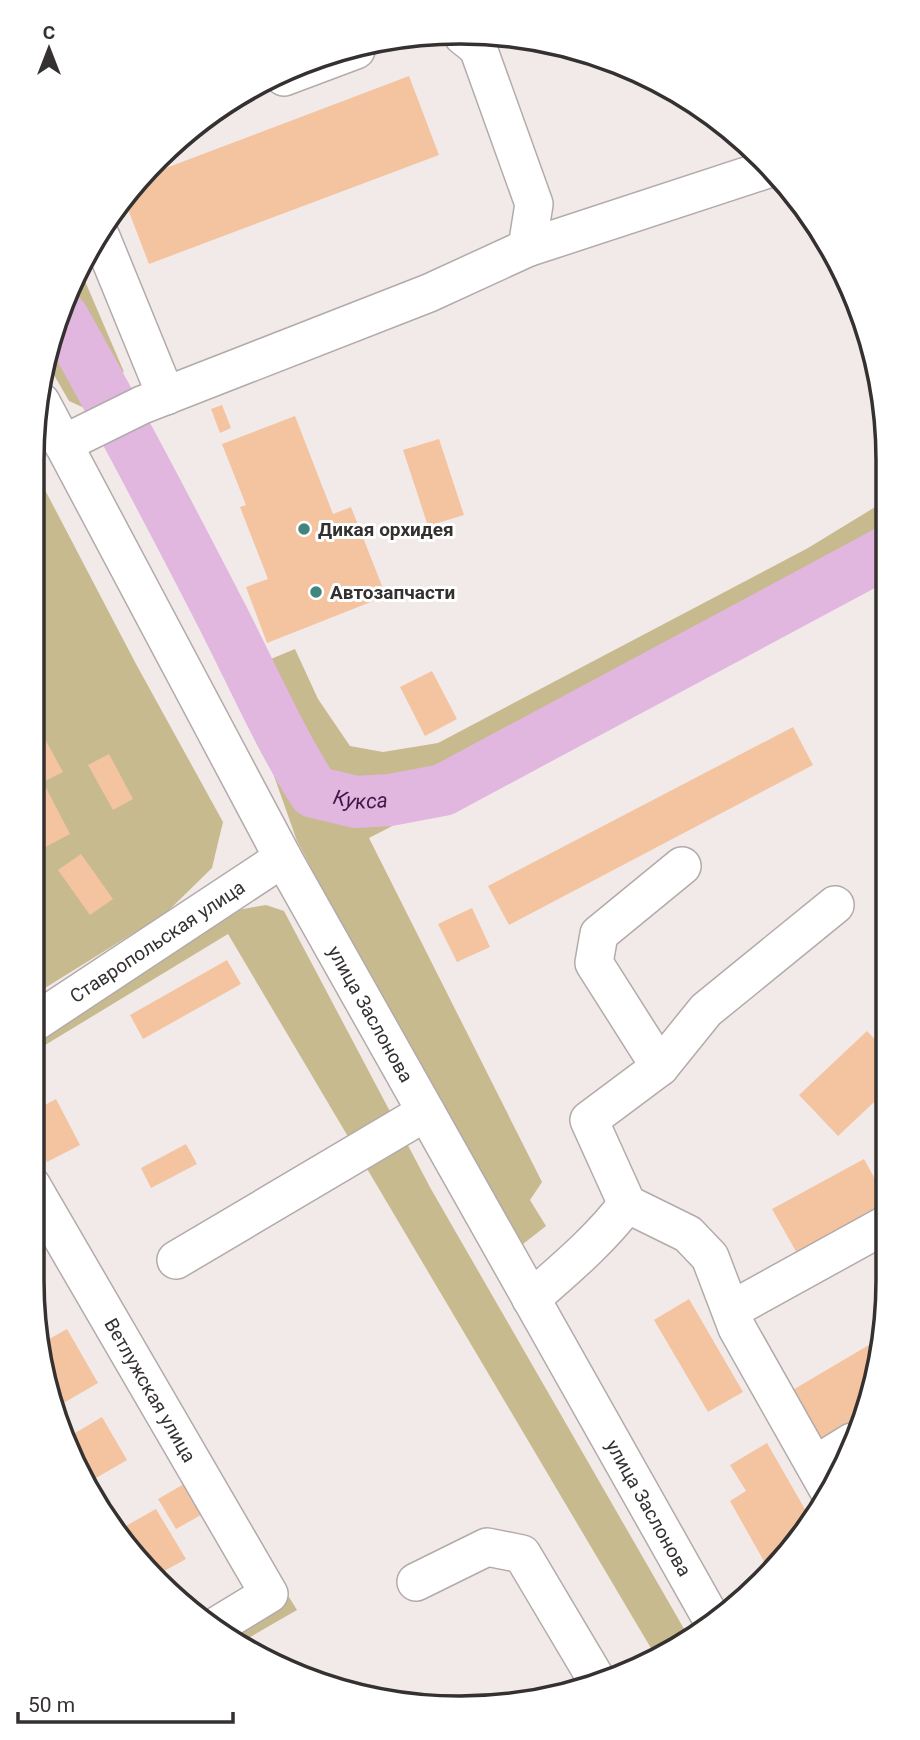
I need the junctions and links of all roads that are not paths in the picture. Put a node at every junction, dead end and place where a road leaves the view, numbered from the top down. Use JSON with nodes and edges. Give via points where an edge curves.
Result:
{"nodes":[{"id":1,"x":474,"y":45,"type":"edge"},
{"id":2,"x":759,"y":172,"type":"edge"},
{"id":3,"x":104,"y":246,"type":"edge"},
{"id":4,"x":527,"y":248,"type":"junction"},
{"id":5,"x":154,"y":401,"type":"junction"},
{"id":6,"x":47,"y":413,"type":"edge"},
{"id":7,"x":63,"y":444,"type":"junction"},
{"id":8,"x":283,"y":858,"type":"junction"},
{"id":9,"x":682,"y":866,"type":"dead end"},
{"id":10,"x":835,"y":905,"type":"dead end"},
{"id":11,"x":44,"y":1016,"type":"edge"},
{"id":12,"x":660,"y":1066,"type":"junction"},
{"id":13,"x":426,"y":1112,"type":"junction"},
{"id":14,"x":627,"y":1204,"type":"junction"},
{"id":15,"x":44,"y":1207,"type":"edge"},
{"id":16,"x":876,"y":1230,"type":"edge"},
{"id":17,"x":176,"y":1259,"type":"dead end"},
{"id":18,"x":531,"y":1299,"type":"junction"},
{"id":19,"x":731,"y":1310,"type":"junction"},
{"id":20,"x":822,"y":1478,"type":"edge"},
{"id":21,"x":416,"y":1582,"type":"dead end"},
{"id":22,"x":708,"y":1614,"type":"edge"},
{"id":23,"x":223,"y":1622,"type":"edge"},
{"id":24,"x":593,"y":1674,"type":"edge"}],
"edges":[{"from":1,"to":4,"type":"street","via":[[534,204]]},
{"from":2,"to":4,"type":"street"},
{"from":3,"to":5,"type":"street"},
{"from":4,"to":5,"type":"street","via":[[429,293]]},
{"from":5,"to":7,"type":"street"},
{"from":6,"to":7,"type":"street","name":"улица Заслонова"},
{"from":7,"to":8,"type":"street","name":"улица Заслонова"},
{"from":8,"to":11,"type":"street","name":"Ставропольская улица"},
{"from":8,"to":13,"type":"street","name":"улица Заслонова"},
{"from":9,"to":12,"type":"street","via":[[599,934],[594,963]]},
{"from":10,"to":12,"type":"street","via":[[706,1010]]},
{"from":12,"to":14,"type":"street","via":[[589,1120]]},
{"from":13,"to":17,"type":"street"},
{"from":13,"to":18,"type":"street","name":"улица Заслонова"},
{"from":14,"to":18,"type":"street"},
{"from":14,"to":19,"type":"street","via":[[688,1234],[710,1257]]},
{"from":15,"to":23,"type":"street","name":"Ветлужская улица","via":[[269,1594]]},
{"from":16,"to":19,"type":"street"},
{"from":18,"to":22,"type":"street","name":"улица Заслонова"},
{"from":19,"to":20,"type":"street"},
{"from":21,"to":24,"type":"street","via":[[487,1547],[522,1554]]}]}
